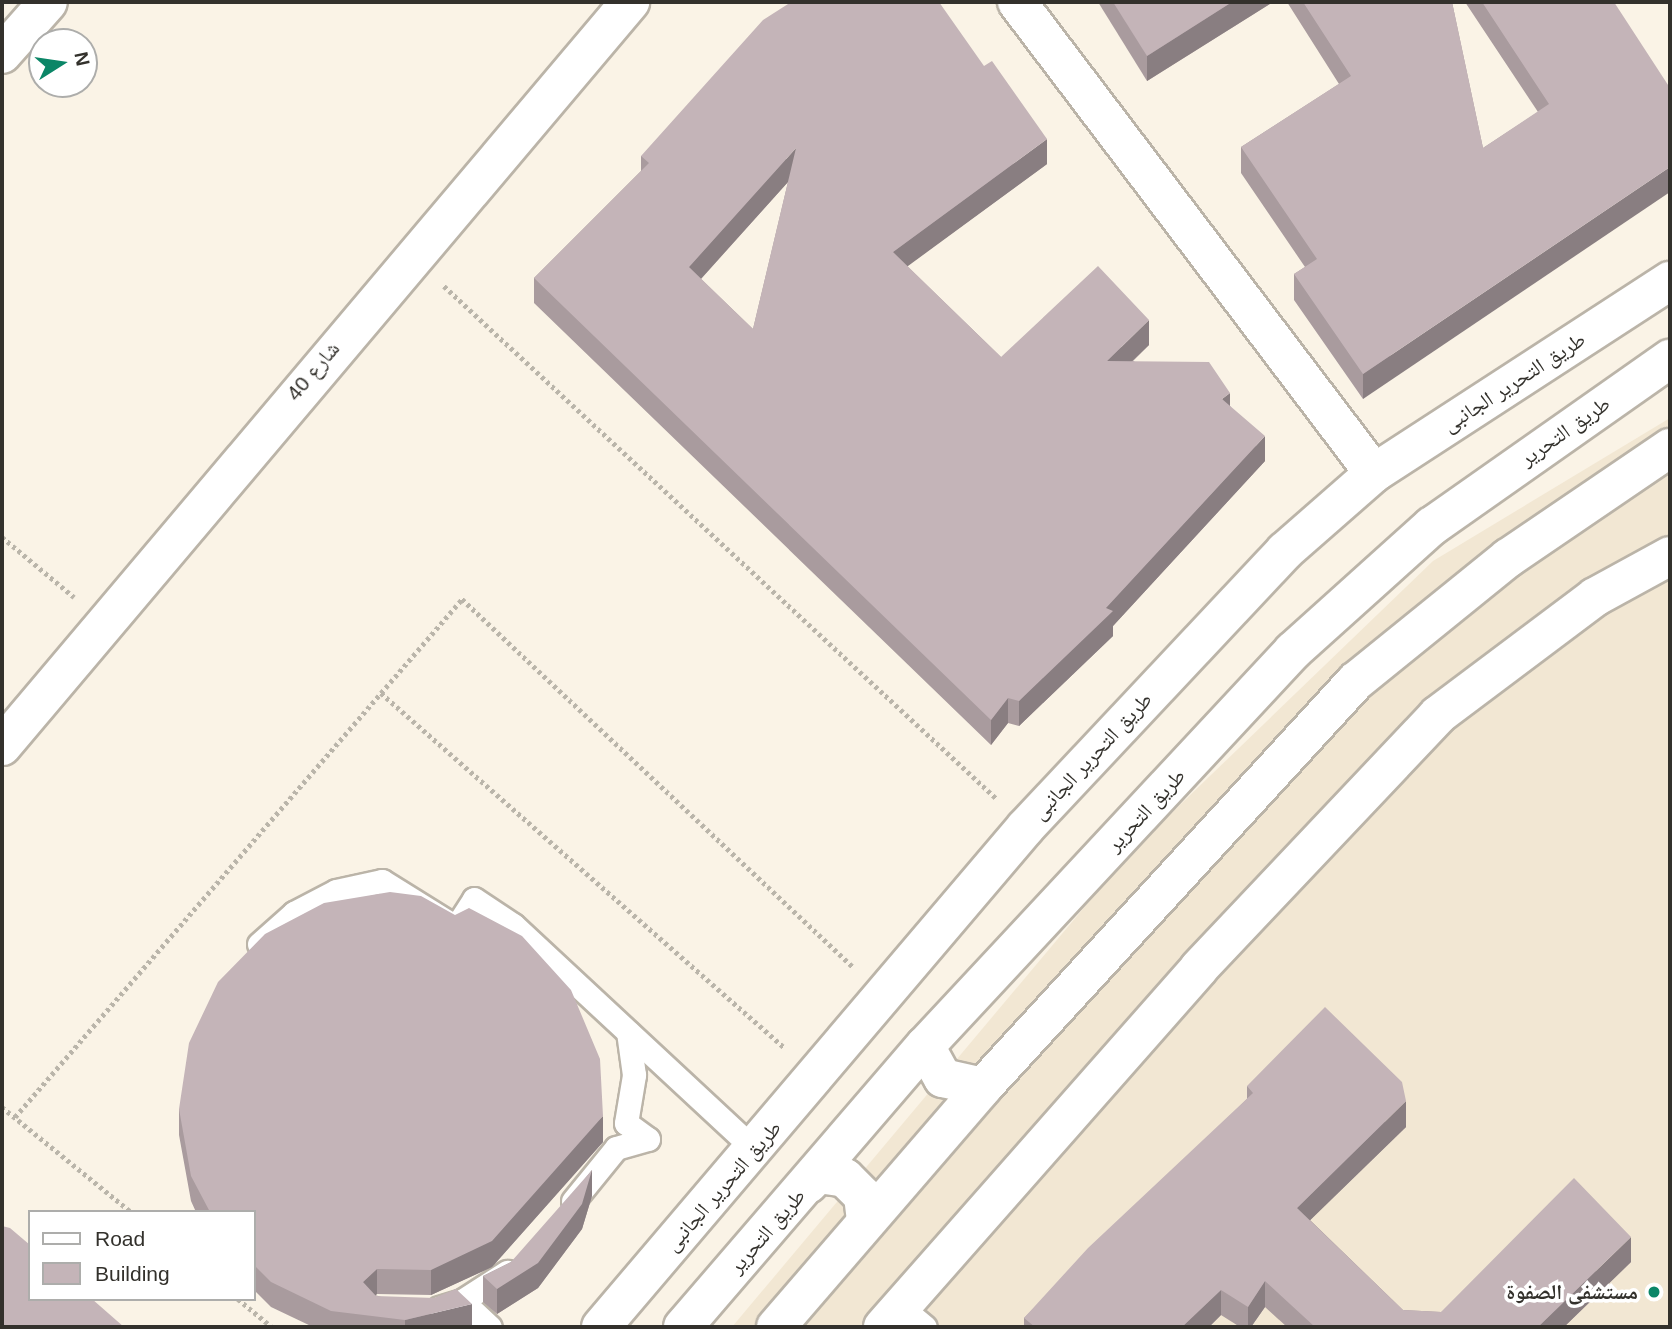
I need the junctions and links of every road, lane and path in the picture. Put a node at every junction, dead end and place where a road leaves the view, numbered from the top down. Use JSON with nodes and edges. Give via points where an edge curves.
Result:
{"nodes":[{"id":1,"x":48,"y":2,"type":"edge"},
{"id":2,"x":630,"y":2,"type":"edge"},
{"id":3,"x":1017,"y":2,"type":"edge"},
{"id":4,"x":2,"y":54,"type":"edge"},
{"id":5,"x":410,"y":254,"type":"junction"},
{"id":6,"x":1670,"y":281,"type":"edge"},
{"id":7,"x":1670,"y":359,"type":"edge"},
{"id":8,"x":1670,"y":448,"type":"edge"},
{"id":9,"x":1374,"y":473,"type":"junction"},
{"id":10,"x":2,"y":537,"type":"edge"},
{"id":11,"x":1670,"y":556,"type":"edge"},
{"id":12,"x":104,"y":622,"type":"junction"},
{"id":13,"x":382,"y":693,"type":"junction"},
{"id":14,"x":2,"y":746,"type":"edge"},
{"id":15,"x":1026,"y":827,"type":"junction"},
{"id":16,"x":260,"y":944,"type":"edge"},
{"id":17,"x":883,"y":995,"type":"junction"},
{"id":18,"x":628,"y":1032,"type":"junction"},
{"id":19,"x":925,"y":1046,"type":"junction"},
{"id":20,"x":817,"y":1076,"type":"junction"},
{"id":21,"x":982,"y":1087,"type":"junction"},
{"id":22,"x":2,"y":1107,"type":"edge"},
{"id":23,"x":15,"y":1117,"type":"junction"},
{"id":24,"x":755,"y":1150,"type":"junction"},
{"id":25,"x":808,"y":1184,"type":"junction"},
{"id":26,"x":129,"y":1210,"type":"edge"},
{"id":27,"x":555,"y":1220,"type":"edge"},
{"id":28,"x":866,"y":1222,"type":"junction"},
{"id":29,"x":528,"y":1249,"type":"edge"},
{"id":30,"x":240,"y":1301,"type":"edge"},
{"id":31,"x":462,"y":1301,"type":"junction"},
{"id":32,"x":415,"y":1310,"type":"edge"},
{"id":33,"x":903,"y":1320,"type":"edge"},
{"id":34,"x":272,"y":1327,"type":"edge"},
{"id":35,"x":490,"y":1327,"type":"edge"},
{"id":36,"x":601,"y":1327,"type":"edge"},
{"id":37,"x":683,"y":1327,"type":"edge"},
{"id":38,"x":776,"y":1327,"type":"edge"}],
"edges":[{"from":1,"to":4,"type":"street"},
{"from":2,"to":5,"type":"street","name":"شارع 40"},
{"from":3,"to":9,"type":"street"},
{"from":5,"to":12,"type":"street","name":"شارع 40"},
{"from":5,"to":15,"type":"path"},
{"from":6,"to":9,"type":"street","name":"طريق التحرير الجانبى"},
{"from":7,"to":19,"type":"street","name":"طريق التحرير","via":[[1432,526],[1293,651]]},
{"from":8,"to":21,"type":"street","via":[[1508,558],[1356,681]]},
{"from":9,"to":15,"type":"street","name":"طريق التحرير الجانبى","via":[[1285,551]]},
{"from":10,"to":12,"type":"path"},
{"from":11,"to":33,"type":"street","via":[[1595,597],[1438,715],[1199,968]]},
{"from":12,"to":14,"type":"street","name":"شارع 40"},
{"from":13,"to":17,"type":"path","via":[[462,599]]},
{"from":13,"to":20,"type":"path"},
{"from":13,"to":23,"type":"path"},
{"from":15,"to":17,"type":"street","name":"طريق التحرير الجانبى"},
{"from":16,"to":18,"type":"lane","via":[[294,913],[325,896],[382,881],[456,927],[474,899],[513,925]]},
{"from":17,"to":20,"type":"street","name":"طريق التحرير الجانبى"},
{"from":18,"to":24,"type":"lane"},
{"from":18,"to":27,"type":"lane","via":[[634,1075],[626,1123],[648,1139],[616,1148]]},
{"from":19,"to":21,"type":"street","via":[[943,1079]]},
{"from":19,"to":25,"type":"street","name":"طريق التحرير"},
{"from":20,"to":24,"type":"street","name":"طريق التحرير الجانبى"},
{"from":21,"to":28,"type":"street"},
{"from":22,"to":23,"type":"path"},
{"from":23,"to":26,"type":"path"},
{"from":24,"to":36,"type":"street","name":"طريق التحرير الجانبى"},
{"from":25,"to":28,"type":"street","via":[[818,1174],[845,1178],[863,1196]]},
{"from":25,"to":37,"type":"street","name":"طريق التحرير"},
{"from":28,"to":38,"type":"street"},
{"from":29,"to":31,"type":"lane","via":[[501,1278]]},
{"from":30,"to":34,"type":"path"},
{"from":31,"to":32,"type":"lane"},
{"from":31,"to":35,"type":"lane"}]}
